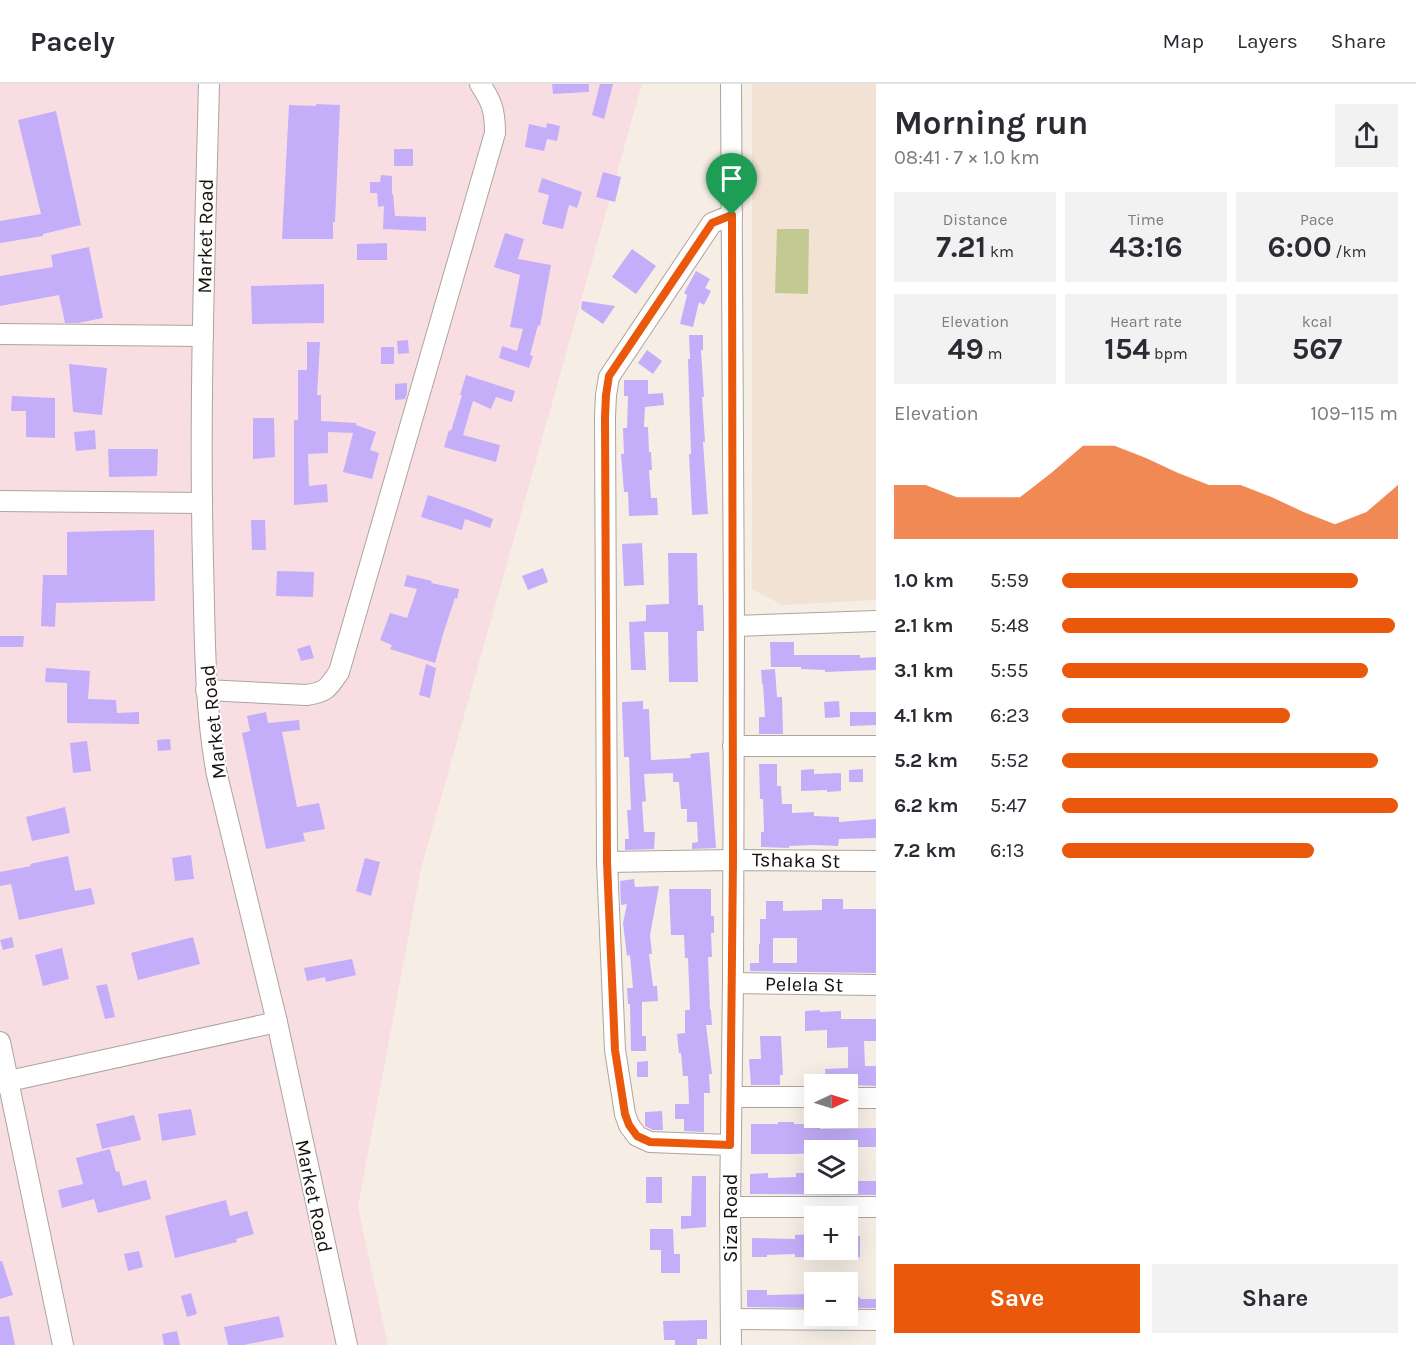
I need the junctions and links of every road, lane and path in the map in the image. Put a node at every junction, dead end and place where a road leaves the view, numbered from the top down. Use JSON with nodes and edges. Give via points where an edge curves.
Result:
{"nodes":[{"id":1,"x":209,"y":84,"type":"edge"},
{"id":2,"x":480,"y":84,"type":"edge"},
{"id":3,"x":731,"y":84,"type":"edge"},
{"id":4,"x":732,"y":215,"type":"junction"},
{"id":5,"x":0,"y":334,"type":"edge"},
{"id":6,"x":203,"y":336,"type":"junction"},
{"id":7,"x":0,"y":501,"type":"edge"},
{"id":8,"x":201,"y":503,"type":"junction"},
{"id":9,"x":876,"y":621,"type":"edge"},
{"id":10,"x":734,"y":626,"type":"junction"},
{"id":11,"x":206,"y":690,"type":"junction"},
{"id":12,"x":733,"y":746,"type":"junction"},
{"id":13,"x":876,"y":746,"type":"edge"},
{"id":14,"x":733,"y":860,"type":"junction"},
{"id":15,"x":876,"y":861,"type":"edge"},
{"id":16,"x":607,"y":862,"type":"junction"},
{"id":17,"x":733,"y":983,"type":"junction"},
{"id":18,"x":876,"y":985,"type":"edge"},
{"id":19,"x":277,"y":1022,"type":"junction"},
{"id":20,"x":0,"y":1042,"type":"edge"},
{"id":21,"x":4,"y":1082,"type":"edge"},
{"id":22,"x":732,"y":1097,"type":"junction"},
{"id":23,"x":804,"y":1097,"type":"edge"},
{"id":24,"x":858,"y":1098,"type":"edge"},
{"id":25,"x":876,"y":1098,"type":"edge"},
{"id":26,"x":730,"y":1145,"type":"junction"},
{"id":27,"x":730,"y":1207,"type":"junction"},
{"id":28,"x":876,"y":1207,"type":"edge"},
{"id":29,"x":731,"y":1319,"type":"junction"},
{"id":30,"x":876,"y":1320,"type":"edge"},
{"id":31,"x":63,"y":1345,"type":"edge"},
{"id":32,"x":347,"y":1345,"type":"edge"},
{"id":33,"x":731,"y":1345,"type":"edge"}],
"edges":[{"from":1,"to":6,"type":"street","name":"Market Road"},
{"from":2,"to":11,"type":"street","via":[[493,107],[495,133],[339,672],[327,689],[317,694]]},
{"from":3,"to":4,"type":"street","name":"Siza Road"},
{"from":4,"to":10,"type":"street","name":"Siza Road"},
{"from":4,"to":16,"type":"street","via":[[712,223],[609,376],[605,417]]},
{"from":5,"to":6,"type":"street"},
{"from":6,"to":8,"type":"street","name":"Market Road"},
{"from":7,"to":8,"type":"street"},
{"from":8,"to":11,"type":"street","name":"Market Road"},
{"from":9,"to":10,"type":"street"},
{"from":10,"to":12,"type":"street","name":"Siza Road"},
{"from":11,"to":19,"type":"street","name":"Market Road","via":[[217,775]]},
{"from":12,"to":13,"type":"street"},
{"from":12,"to":14,"type":"street","name":"Siza Road"},
{"from":14,"to":15,"type":"street","name":"Tshaka St"},
{"from":14,"to":16,"type":"street","name":"Tshaka St"},
{"from":14,"to":17,"type":"street","name":"Siza Road"},
{"from":16,"to":26,"type":"street","via":[[615,1050],[629,1125],[637,1136],[650,1142]]},
{"from":17,"to":18,"type":"street","name":"Pelela St"},
{"from":17,"to":22,"type":"street","name":"Siza Road"},
{"from":19,"to":21,"type":"street"},
{"from":19,"to":32,"type":"street","name":"Market Road"},
{"from":20,"to":21,"type":"street"},
{"from":21,"to":31,"type":"street"},
{"from":22,"to":23,"type":"street"},
{"from":22,"to":26,"type":"street","name":"Siza Road"},
{"from":24,"to":25,"type":"street"},
{"from":26,"to":27,"type":"street","name":"Siza Road"},
{"from":27,"to":28,"type":"street"},
{"from":27,"to":29,"type":"street","name":"Siza Road"},
{"from":29,"to":30,"type":"street"},
{"from":29,"to":33,"type":"street","name":"Siza Road"}]}
